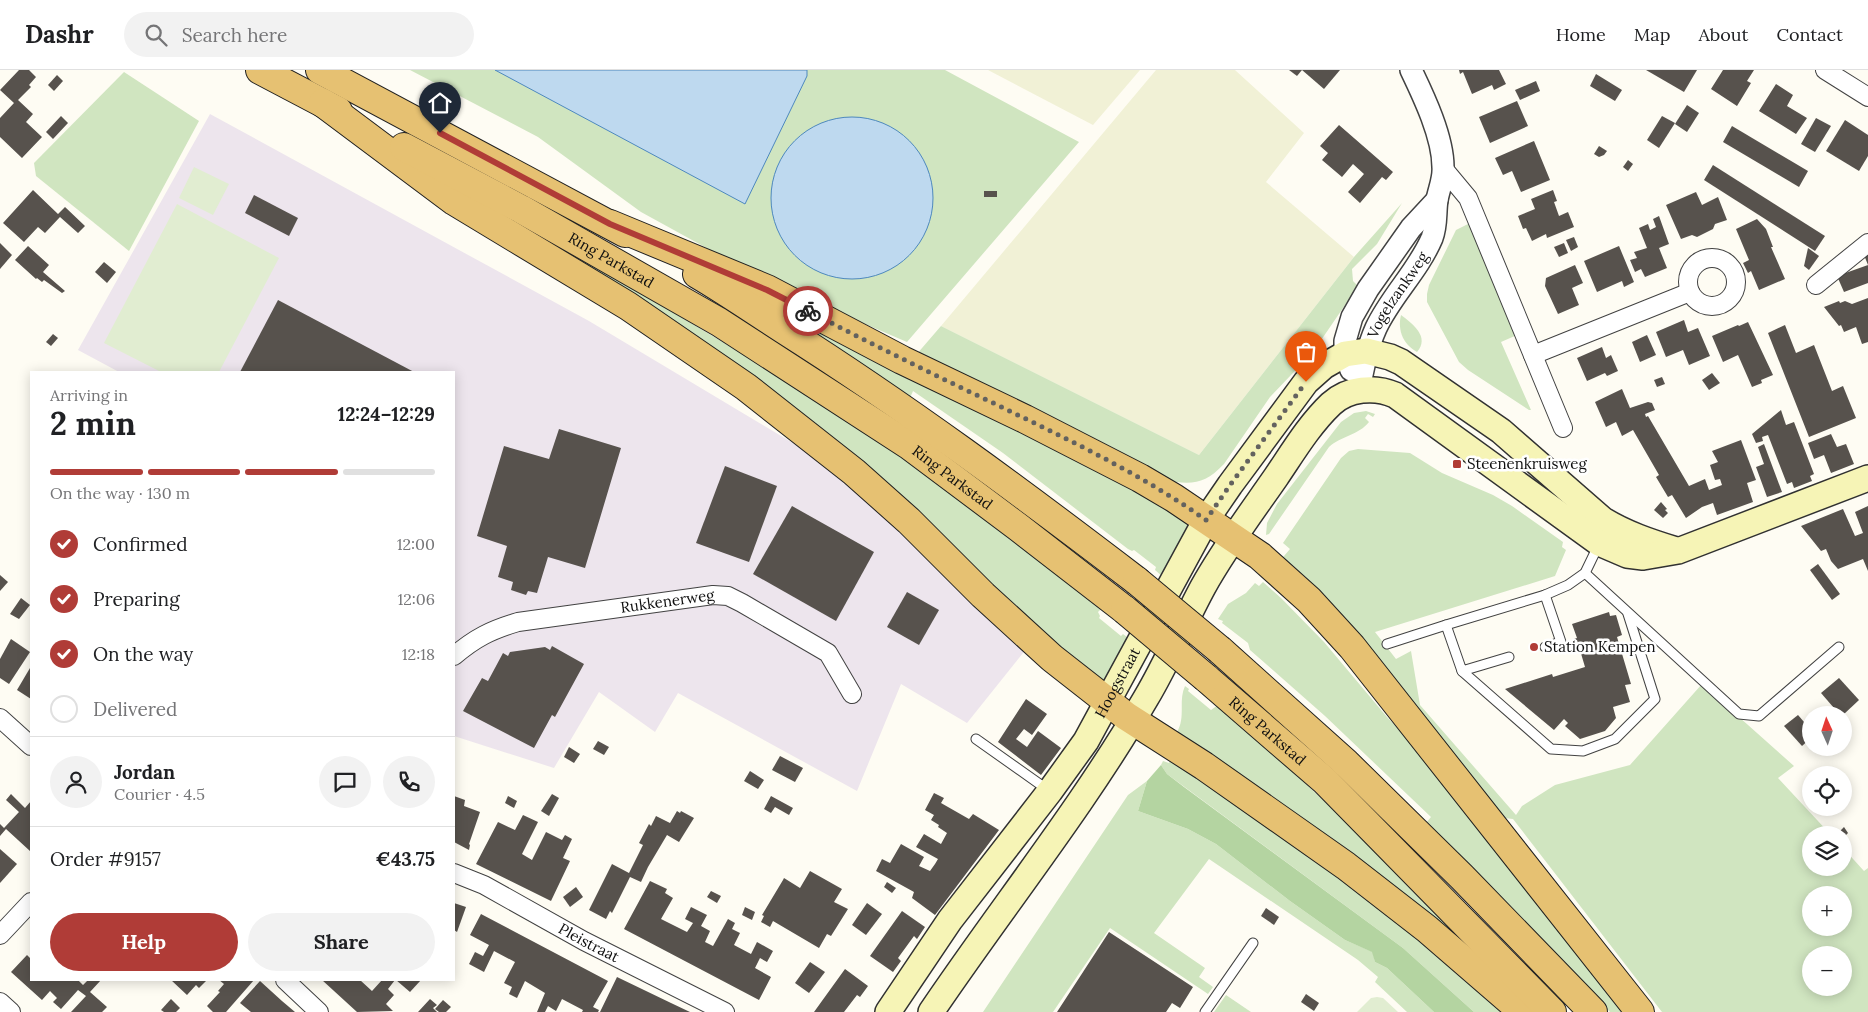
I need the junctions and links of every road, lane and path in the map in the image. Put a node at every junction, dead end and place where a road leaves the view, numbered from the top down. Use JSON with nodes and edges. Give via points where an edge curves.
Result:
{"nodes":[{"id":1,"x":260,"y":70,"type":"edge"},
{"id":2,"x":320,"y":70,"type":"edge"},
{"id":3,"x":1411,"y":70,"type":"edge"},
{"id":4,"x":1825,"y":70,"type":"edge"},
{"id":5,"x":1868,"y":97,"type":"edge"},
{"id":6,"x":323,"y":104,"type":"junction"},
{"id":7,"x":1443,"y":168,"type":"junction"},
{"id":8,"x":610,"y":224,"type":"junction"},
{"id":9,"x":1868,"y":243,"type":"edge"},
{"id":10,"x":1816,"y":285,"type":"dead end"},
{"id":11,"x":1690,"y":292,"type":"dead end"},
{"id":12,"x":1356,"y":353,"type":"junction"},
{"id":13,"x":1533,"y":355,"type":"junction"},
{"id":14,"x":1359,"y":390,"type":"junction"},
{"id":15,"x":1563,"y":428,"type":"dead end"},
{"id":16,"x":1868,"y":478,"type":"edge"},
{"id":17,"x":1206,"y":520,"type":"junction"},
{"id":18,"x":1604,"y":533,"type":"junction"},
{"id":19,"x":1234,"y":538,"type":"junction"},
{"id":20,"x":1585,"y":573,"type":"junction"},
{"id":21,"x":1545,"y":595,"type":"junction"},
{"id":22,"x":1627,"y":612,"type":"junction"},
{"id":23,"x":1446,"y":625,"type":"junction"},
{"id":24,"x":1387,"y":644,"type":"dead end"},
{"id":25,"x":1545,"y":647,"type":"dead end"},
{"id":26,"x":1839,"y":647,"type":"dead end"},
{"id":27,"x":455,"y":655,"type":"edge"},
{"id":28,"x":1509,"y":657,"type":"dead end"},
{"id":29,"x":1462,"y":671,"type":"junction"},
{"id":30,"x":852,"y":694,"type":"dead end"},
{"id":31,"x":1108,"y":701,"type":"junction"},
{"id":32,"x":0,"y":718,"type":"edge"},
{"id":33,"x":1132,"y":720,"type":"junction"},
{"id":34,"x":976,"y":739,"type":"dead end"},
{"id":35,"x":30,"y":745,"type":"edge"},
{"id":36,"x":1050,"y":792,"type":"junction"},
{"id":37,"x":455,"y":873,"type":"edge"},
{"id":38,"x":30,"y":903,"type":"edge"},
{"id":39,"x":0,"y":934,"type":"edge"},
{"id":40,"x":1253,"y":943,"type":"dead end"},
{"id":41,"x":286,"y":981,"type":"edge"},
{"id":42,"x":0,"y":1002,"type":"edge"},
{"id":43,"x":10,"y":1012,"type":"edge"},
{"id":44,"x":319,"y":1012,"type":"edge"},
{"id":45,"x":725,"y":1012,"type":"edge"},
{"id":46,"x":888,"y":1012,"type":"edge"},
{"id":47,"x":931,"y":1012,"type":"edge"},
{"id":48,"x":1205,"y":1012,"type":"edge"},
{"id":49,"x":1524,"y":1012,"type":"edge"},
{"id":50,"x":1552,"y":1012,"type":"edge"},
{"id":51,"x":1593,"y":1012,"type":"edge"},
{"id":52,"x":1640,"y":1012,"type":"edge"}],
"edges":[{"from":1,"to":6,"type":"highway","name":"Ring Parkstad"},
{"from":2,"to":8,"type":"highway","name":"Ring Parkstad"},
{"from":3,"to":7,"type":"street","name":"Vogelzankweg","via":[[1439,140]]},
{"from":4,"to":5,"type":"street"},
{"from":6,"to":31,"type":"highway","via":[[454,201],[628,306],[746,387],[854,472],[910,521],[1034,643]]},
{"from":6,"to":50,"type":"highway","name":"Ring Parkstad","bridge":true,"via":[[521,210],[718,322],[910,446],[1125,610],[1325,781]]},
{"from":7,"to":12,"type":"street","name":"Vogelzankweg","via":[[1432,238]]},
{"from":7,"to":13,"type":"street","via":[[1468,198]]},
{"from":8,"to":17,"type":"highway","via":[[767,290],[902,360],[1097,454]]},
{"from":8,"to":51,"type":"highway","name":"Ring Parkstad","bridge":true,"via":[[702,277],[911,414],[1138,581],[1346,763]]},
{"from":9,"to":10,"type":"street"},
{"from":11,"to":13,"type":"street"},
{"from":12,"to":14,"type":"street"},
{"from":12,"to":17,"type":"main road","name":"Hoogstraat","via":[[1324,366],[1306,382]]},
{"from":12,"to":18,"type":"main road","via":[[1401,362],[1493,425],[1584,504]]},
{"from":13,"to":15,"type":"street"},
{"from":14,"to":18,"type":"main road","via":[[1386,390],[1395,395]]},
{"from":14,"to":19,"type":"main road","name":"Hoogstraat","via":[[1333,402],[1314,423]]},
{"from":16,"to":18,"type":"main road","via":[[1678,551],[1637,537]]},
{"from":17,"to":19,"type":"highway"},
{"from":17,"to":31,"type":"main road","name":"Hoogstraat"},
{"from":18,"to":20,"type":"lane"},
{"from":19,"to":33,"type":"main road","name":"Hoogstraat","via":[[1204,584]]},
{"from":19,"to":52,"type":"highway","via":[[1294,586],[1352,647]]},
{"from":20,"to":21,"type":"lane"},
{"from":20,"to":22,"type":"lane"},
{"from":21,"to":23,"type":"lane"},
{"from":21,"to":25,"type":"lane","via":[[1561,642]]},
{"from":22,"to":26,"type":"lane","via":[[1739,714],[1759,716]]},
{"from":22,"to":29,"type":"lane","via":[[1655,699],[1615,739],[1583,751],[1551,749]]},
{"from":23,"to":24,"type":"lane"},
{"from":23,"to":29,"type":"lane"},
{"from":27,"to":30,"type":"street","name":"Rukkenerweg","via":[[476,638],[518,622],[713,595],[728,596],[828,652]]},
{"from":28,"to":29,"type":"lane"},
{"from":31,"to":33,"type":"highway"},
{"from":31,"to":36,"type":"main road","name":"Hoogstraat","via":[[1086,741]]},
{"from":32,"to":35,"type":"street"},
{"from":33,"to":47,"type":"main road","name":"Hoogstraat","via":[[1090,788]]},
{"from":33,"to":49,"type":"highway","via":[[1204,766],[1346,866],[1427,929]]},
{"from":34,"to":36,"type":"lane"},
{"from":36,"to":46,"type":"main road","name":"Hoogstraat","via":[[950,920]]},
{"from":37,"to":45,"type":"street","name":"Pleistraat","via":[[484,885],[584,941]]},
{"from":38,"to":39,"type":"street"},
{"from":40,"to":48,"type":"lane"},
{"from":41,"to":44,"type":"street"},
{"from":42,"to":43,"type":"street"}]}
